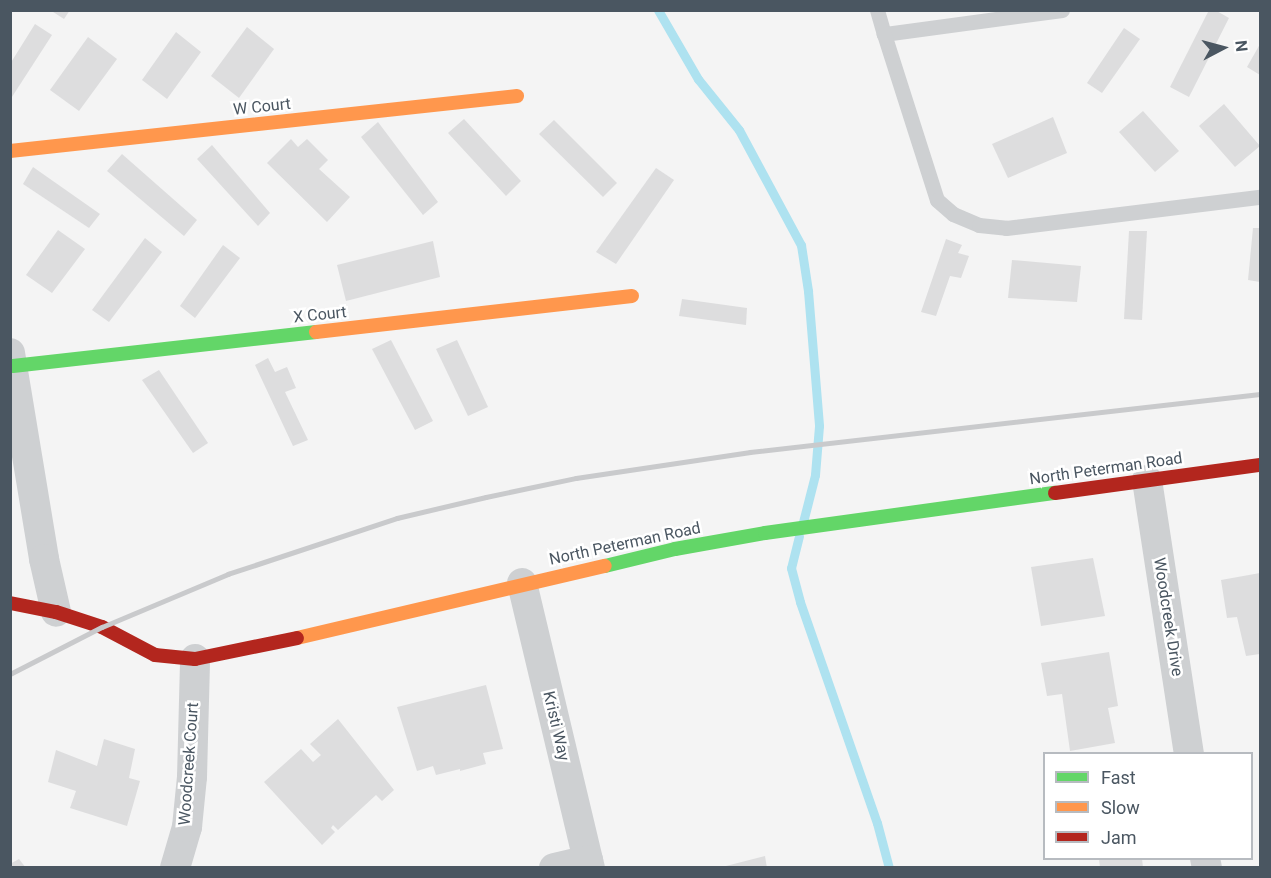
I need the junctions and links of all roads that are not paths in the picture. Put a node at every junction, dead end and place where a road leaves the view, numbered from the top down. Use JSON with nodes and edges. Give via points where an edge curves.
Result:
{"nodes":[{"id":1,"x":878,"y":10,"type":"edge"},
{"id":2,"x":1062,"y":10,"type":"edge"},
{"id":3,"x":884,"y":34,"type":"junction"},
{"id":4,"x":518,"y":96,"type":"dead end"},
{"id":5,"x":10,"y":151,"type":"edge"},
{"id":6,"x":1260,"y":197,"type":"edge"},
{"id":7,"x":632,"y":296,"type":"dead end"},
{"id":8,"x":12,"y":360,"type":"edge"},
{"id":9,"x":1260,"y":465,"type":"edge"},
{"id":10,"x":1147,"y":480,"type":"junction"},
{"id":11,"x":522,"y":584,"type":"junction"},
{"id":12,"x":10,"y":603,"type":"edge"},
{"id":13,"x":56,"y":612,"type":"junction"},
{"id":14,"x":195,"y":659,"type":"junction"},
{"id":15,"x":1189,"y":752,"type":"edge"},
{"id":16,"x":589,"y":864,"type":"edge"},
{"id":17,"x":175,"y":867,"type":"edge"},
{"id":18,"x":554,"y":867,"type":"edge"}],
"edges":[{"from":1,"to":3,"type":"lane"},
{"from":2,"to":3,"type":"lane"},
{"from":3,"to":6,"type":"lane","via":[[936,200],[953,214],[979,225],[1006,228]]},
{"from":4,"to":5,"type":"street","name":"W Court"},
{"from":7,"to":8,"type":"street","name":"X Court"},
{"from":8,"to":13,"type":"street"},
{"from":9,"to":10,"type":"street","name":"North Peterman Road"},
{"from":10,"to":11,"type":"street","name":"North Peterman Road","via":[[765,533]]},
{"from":10,"to":15,"type":"street","name":"Woodcreek Drive"},
{"from":11,"to":14,"type":"street","name":"North Peterman Road","via":[[248,650]]},
{"from":11,"to":16,"type":"street","name":"Kristi Way"},
{"from":12,"to":13,"type":"street","name":"North Peterman Road"},
{"from":13,"to":14,"type":"street","name":"North Peterman Road","via":[[102,627],[155,655]]},
{"from":14,"to":17,"type":"street","name":"Woodcreek Court","via":[[188,817]]},
{"from":16,"to":18,"type":"street"}]}
